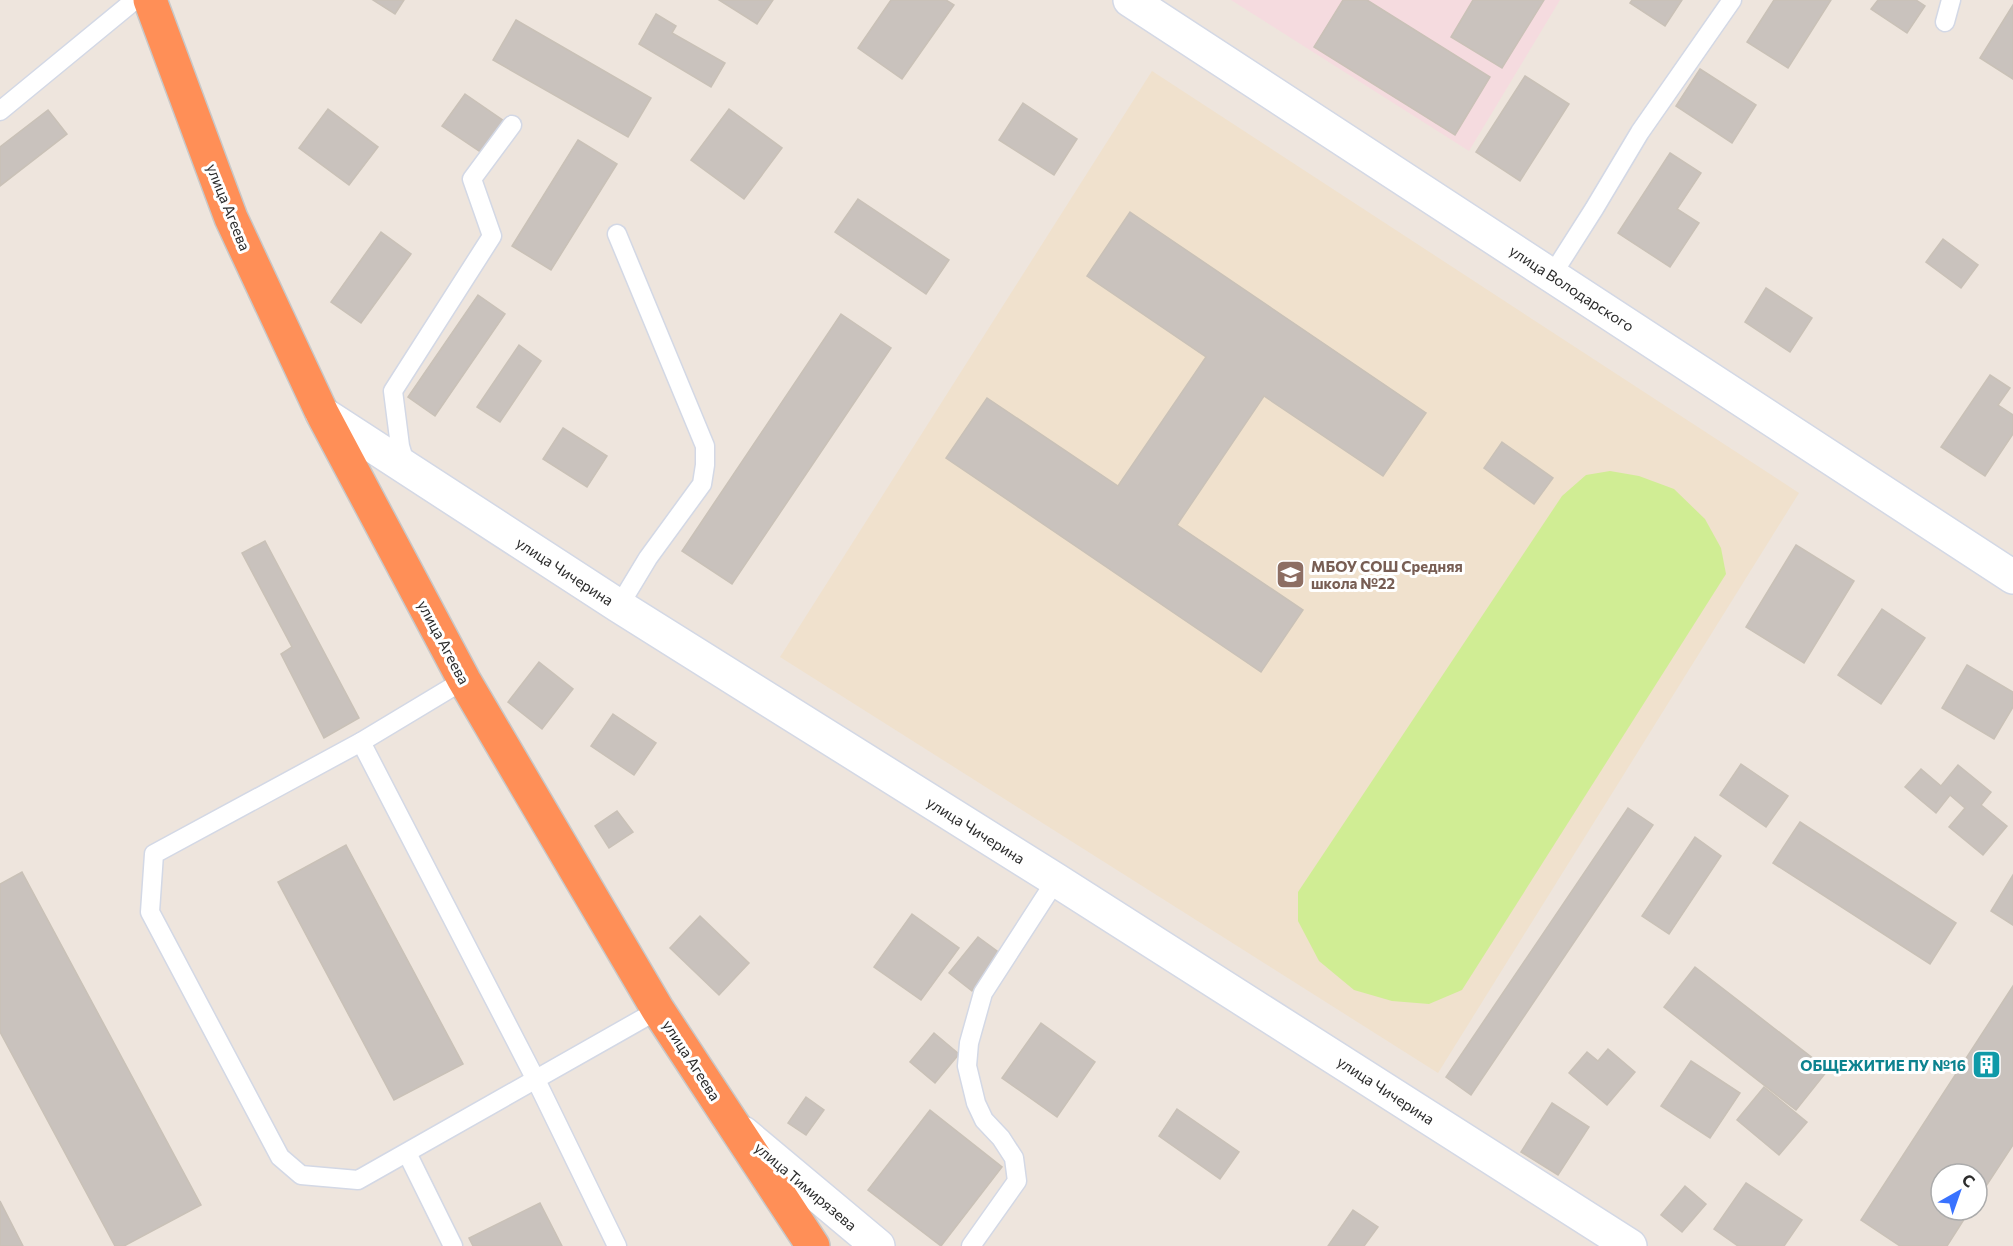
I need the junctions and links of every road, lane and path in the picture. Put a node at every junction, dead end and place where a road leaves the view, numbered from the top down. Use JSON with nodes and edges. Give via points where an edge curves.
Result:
{"nodes":[{"id":1,"x":135,"y":0,"type":"edge"},
{"id":2,"x":150,"y":0,"type":"edge"},
{"id":3,"x":1130,"y":0,"type":"edge"},
{"id":4,"x":1732,"y":0,"type":"edge"},
{"id":5,"x":1951,"y":0,"type":"edge"},
{"id":6,"x":1945,"y":22,"type":"dead end"},
{"id":7,"x":0,"y":111,"type":"edge"},
{"id":8,"x":512,"y":125,"type":"dead end"},
{"id":9,"x":617,"y":234,"type":"dead end"},
{"id":10,"x":1552,"y":275,"type":"junction"},
{"id":11,"x":322,"y":413,"type":"junction"},
{"id":12,"x":407,"y":468,"type":"junction"},
{"id":13,"x":2013,"y":577,"type":"edge"},
{"id":14,"x":619,"y":606,"type":"junction"},
{"id":15,"x":464,"y":680,"type":"junction"},
{"id":16,"x":361,"y":742,"type":"junction"},
{"id":17,"x":1056,"y":880,"type":"junction"},
{"id":18,"x":658,"y":1010,"type":"junction"},
{"id":19,"x":536,"y":1080,"type":"junction"},
{"id":20,"x":735,"y":1126,"type":"junction"},
{"id":21,"x":407,"y":1153,"type":"junction"},
{"id":22,"x":453,"y":1246,"type":"edge"},
{"id":23,"x":617,"y":1246,"type":"edge"},
{"id":24,"x":813,"y":1246,"type":"edge"},
{"id":25,"x":878,"y":1246,"type":"edge"},
{"id":26,"x":971,"y":1246,"type":"edge"},
{"id":27,"x":1630,"y":1246,"type":"edge"}],
"edges":[{"from":1,"to":7,"type":"lane"},
{"from":2,"to":11,"type":"highway","name":"улица Агеева","via":[[231,218]]},
{"from":3,"to":10,"type":"main road","name":"улица Володарского"},
{"from":4,"to":10,"type":"lane","via":[[1640,132]]},
{"from":5,"to":6,"type":"lane"},
{"from":8,"to":12,"type":"lane","via":[[472,179],[492,236],[393,392]]},
{"from":9,"to":14,"type":"lane","via":[[705,446],[702,484],[648,558]]},
{"from":10,"to":13,"type":"main road","name":"улица Володарского"},
{"from":11,"to":12,"type":"main road","name":"улица Чичерина"},
{"from":11,"to":15,"type":"highway","name":"улица Агеева"},
{"from":12,"to":14,"type":"main road","name":"улица Чичерина"},
{"from":14,"to":17,"type":"main road","name":"улица Чичерина"},
{"from":15,"to":16,"type":"lane"},
{"from":15,"to":18,"type":"highway","name":"улица Агеева"},
{"from":16,"to":19,"type":"lane"},
{"from":16,"to":21,"type":"lane","via":[[154,854],[150,912],[280,1157],[301,1175],[358,1180]]},
{"from":17,"to":26,"type":"lane","via":[[983,993],[969,1043],[967,1066],[976,1103],[984,1120],[1014,1158],[1017,1181]]},
{"from":17,"to":27,"type":"main road","name":"улица Чичерина"},
{"from":18,"to":19,"type":"lane"},
{"from":18,"to":20,"type":"highway","name":"улица Агеева"},
{"from":19,"to":21,"type":"lane"},
{"from":19,"to":23,"type":"lane"},
{"from":20,"to":24,"type":"highway","name":"улица Агеева"},
{"from":20,"to":25,"type":"main road","name":"улица Тимирязева"},
{"from":21,"to":22,"type":"lane"}]}
